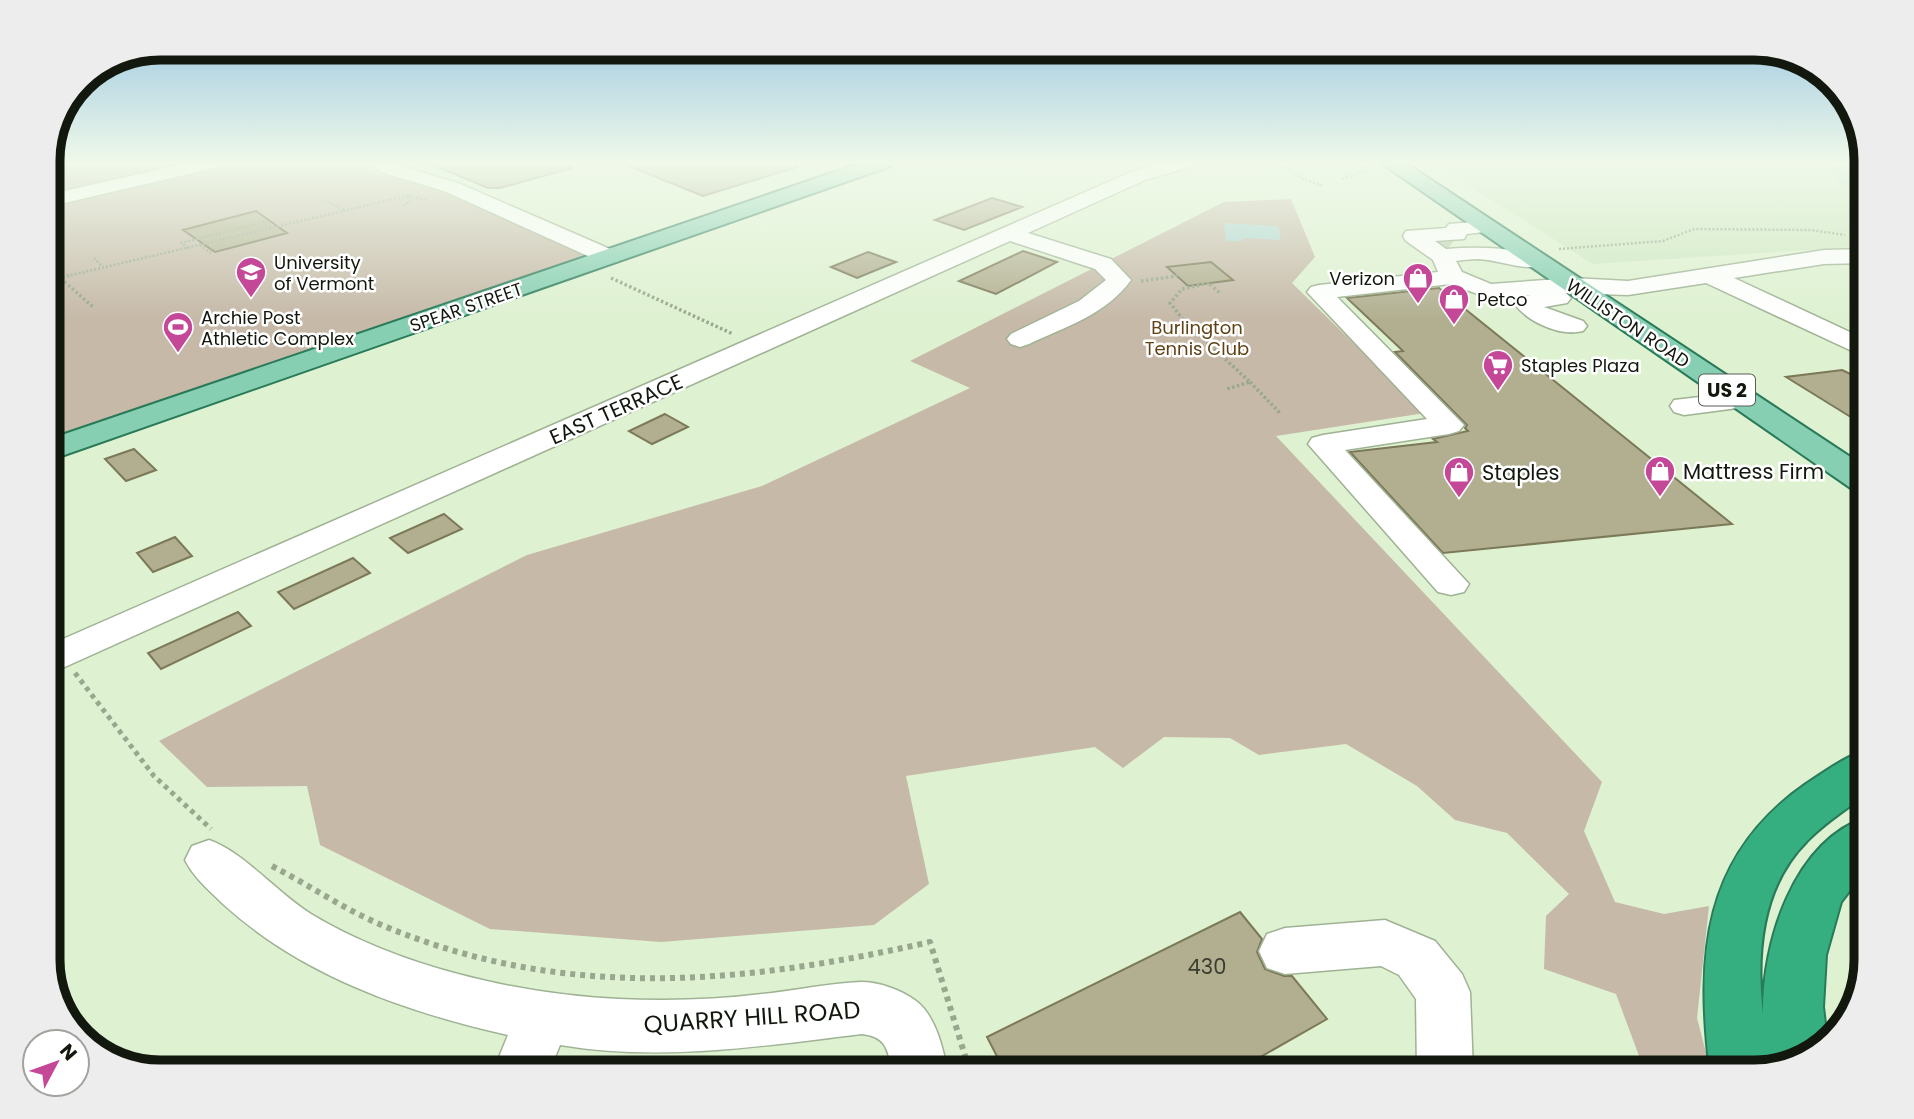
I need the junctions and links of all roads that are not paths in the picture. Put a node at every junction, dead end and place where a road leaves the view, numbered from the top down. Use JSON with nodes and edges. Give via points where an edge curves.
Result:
{"nodes":[{"id":1,"x":504,"y":214,"type":"edge"},
{"id":2,"x":732,"y":214,"type":"edge"},
{"id":3,"x":1054,"y":214,"type":"edge"},
{"id":4,"x":1467,"y":214,"type":"tunnel mouth"},
{"id":5,"x":1486,"y":214,"type":"edge"},
{"id":6,"x":1486,"y":227,"type":"junction"},
{"id":7,"x":1009,"y":234,"type":"junction"},
{"id":8,"x":1453,"y":249,"type":"junction"},
{"id":9,"x":1541,"y":256,"type":"junction"},
{"id":10,"x":1854,"y":256,"type":"edge"},
{"id":11,"x":596,"y":261,"type":"junction"},
{"id":12,"x":1712,"y":276,"type":"junction"},
{"id":13,"x":1587,"y":290,"type":"junction"},
{"id":14,"x":1573,"y":326,"type":"dead end"},
{"id":15,"x":1020,"y":339,"type":"dead end"},
{"id":16,"x":1854,"y":342,"type":"edge"},
{"id":17,"x":1743,"y":400,"type":"junction"},
{"id":18,"x":1684,"y":406,"type":"dead end"},
{"id":19,"x":60,"y":447,"type":"edge"},
{"id":20,"x":1854,"y":453,"type":"edge"},
{"id":21,"x":1854,"y":475,"type":"edge"},
{"id":22,"x":1451,"y":584,"type":"dead end"},
{"id":23,"x":60,"y":657,"type":"edge"},
{"id":24,"x":1854,"y":778,"type":"edge"},
{"id":25,"x":1854,"y":847,"type":"edge"},
{"id":26,"x":214,"y":848,"type":"road end"},
{"id":27,"x":1284,"y":951,"type":"dead end"},
{"id":28,"x":544,"y":1015,"type":"junction"},
{"id":29,"x":1799,"y":1049,"type":"edge"},
{"id":30,"x":526,"y":1060,"type":"edge"},
{"id":31,"x":918,"y":1060,"type":"edge"},
{"id":32,"x":1445,"y":1060,"type":"edge"},
{"id":33,"x":1739,"y":1060,"type":"edge"}],
"edges":[{"from":1,"to":11,"type":"street"},
{"from":2,"to":11,"type":"main road","name":"SPEAR STREET"},
{"from":3,"to":7,"type":"street","name":"EAST TERRACE"},
{"from":4,"to":6,"type":"main road","name":"WILLISTON ROAD","number":"US 2"},
{"from":5,"to":9,"type":"main road","name":"WILLISTON ROAD","number":"US 2"},
{"from":6,"to":8,"type":"street","via":[[1456,228]]},
{"from":6,"to":9,"type":"main road","name":"WILLISTON ROAD","number":"US 2"},
{"from":7,"to":15,"type":"street","via":[[1104,264],[1119,281],[1075,312]]},
{"from":7,"to":23,"type":"street","name":"EAST TERRACE"},
{"from":8,"to":9,"type":"street","via":[[1497,257]]},
{"from":8,"to":13,"type":"street","via":[[1488,291]]},
{"from":8,"to":22,"type":"street","via":[[1319,292],[1449,425],[1323,444]]},
{"from":9,"to":13,"type":"main road","name":"WILLISTON ROAD","number":"US 2"},
{"from":10,"to":12,"type":"street"},
{"from":11,"to":19,"type":"main road","name":"SPEAR STREET"},
{"from":12,"to":13,"type":"street"},
{"from":12,"to":16,"type":"street"},
{"from":13,"to":14,"type":"street","via":[[1526,303],[1537,314]]},
{"from":13,"to":17,"type":"main road","name":"WILLISTON ROAD","number":"US 2"},
{"from":13,"to":20,"type":"main road","name":"WILLISTON ROAD","number":"US 2"},
{"from":17,"to":18,"type":"street"},
{"from":17,"to":21,"type":"main road","name":"WILLISTON ROAD","number":"US 2"},
{"from":24,"to":33,"type":"highway","via":[[1782,832],[1758,867],[1740,907],[1730,957],[1731,1009]]},
{"from":25,"to":29,"type":"highway","via":[[1830,874],[1809,909],[1793,1003]]},
{"from":26,"to":28,"type":"street","name":"QUARRY HILL ROAD","via":[[258,905],[338,955],[440,993]]},
{"from":27,"to":32,"type":"street","via":[[1385,943],[1417,958],[1443,992]]},
{"from":28,"to":30,"type":"street"},
{"from":28,"to":31,"type":"street","name":"QUARRY HILL ROAD","via":[[598,1024],[663,1027],[880,1009],[893,1014],[909,1034]]}]}
